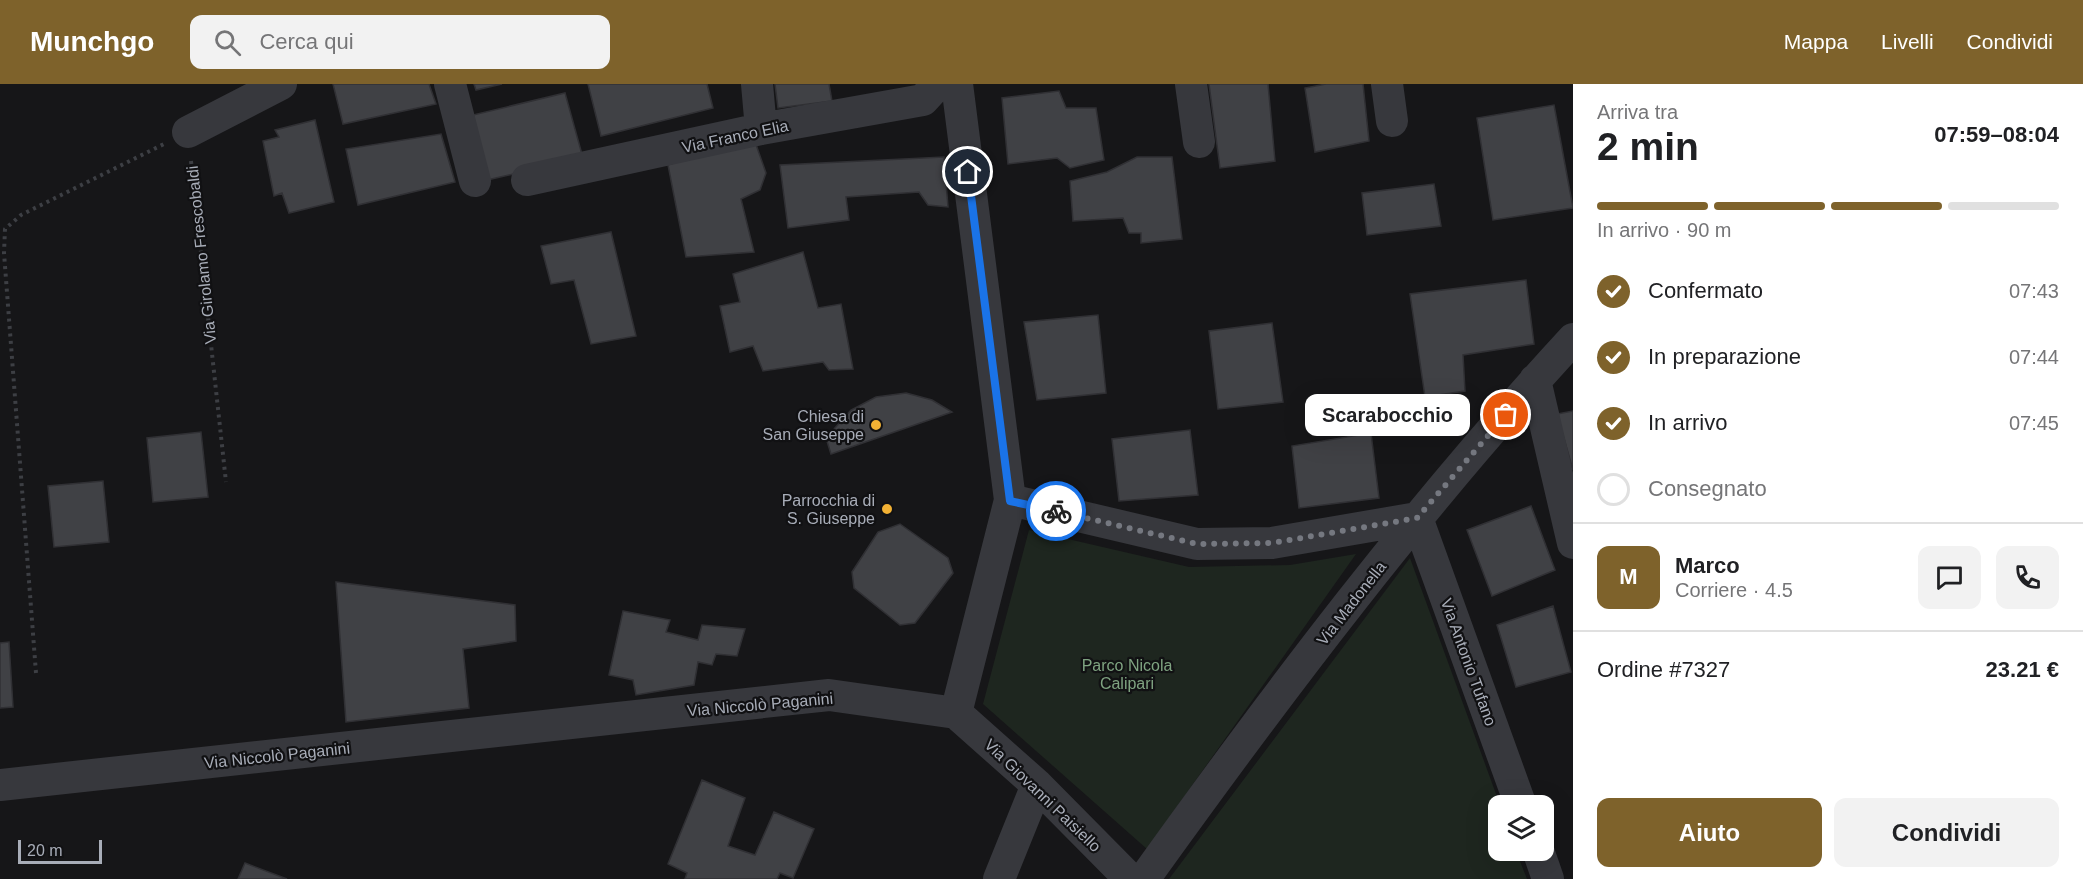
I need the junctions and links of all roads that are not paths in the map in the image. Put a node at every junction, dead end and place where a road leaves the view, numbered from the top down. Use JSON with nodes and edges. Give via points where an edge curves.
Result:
{"nodes":[{"id":1,"x":281,"y":84,"type":"edge"},
{"id":2,"x":450,"y":84,"type":"edge"},
{"id":3,"x":757,"y":84,"type":"edge"},
{"id":4,"x":934,"y":84,"type":"edge"},
{"id":5,"x":957,"y":84,"type":"edge"},
{"id":6,"x":1191,"y":84,"type":"edge"},
{"id":7,"x":1387,"y":84,"type":"edge"},
{"id":8,"x":1392,"y":121,"type":"dead end"},
{"id":9,"x":762,"y":129,"type":"junction"},
{"id":10,"x":188,"y":132,"type":"road end"},
{"id":11,"x":1198,"y":142,"type":"dead end"},
{"id":12,"x":527,"y":180,"type":"dead end"},
{"id":13,"x":475,"y":181,"type":"dead end"},
{"id":14,"x":1573,"y":339,"type":"edge"},
{"id":15,"x":1535,"y":381,"type":"junction"},
{"id":16,"x":1010,"y":501,"type":"junction"},
{"id":17,"x":1417,"y":518,"type":"junction"},
{"id":18,"x":1573,"y":543,"type":"edge"},
{"id":19,"x":956,"y":713,"type":"junction"},
{"id":20,"x":0,"y":785,"type":"edge"},
{"id":21,"x":1037,"y":785,"type":"junction"},
{"id":22,"x":1517,"y":795,"type":"edge"},
{"id":23,"x":1542,"y":861,"type":"edge"},
{"id":24,"x":999,"y":879,"type":"edge"},
{"id":25,"x":1130,"y":879,"type":"edge"},
{"id":26,"x":1144,"y":879,"type":"edge"},
{"id":27,"x":1548,"y":879,"type":"edge"}],
"edges":[{"from":1,"to":10,"type":"street"},
{"from":2,"to":13,"type":"street"},
{"from":3,"to":9,"type":"street"},
{"from":4,"to":9,"type":"street","name":"Via Franco Elia","via":[[923,100]]},
{"from":5,"to":16,"type":"street"},
{"from":6,"to":11,"type":"street"},
{"from":7,"to":8,"type":"street"},
{"from":9,"to":12,"type":"street","name":"Via Franco Elia"},
{"from":14,"to":15,"type":"street","name":"Via Madonella"},
{"from":15,"to":17,"type":"street","name":"Via Madonella"},
{"from":15,"to":18,"type":"street"},
{"from":16,"to":17,"type":"street","via":[[1197,544],[1272,543]]},
{"from":16,"to":19,"type":"street"},
{"from":17,"to":22,"type":"street","name":"Via Antonio Tufano"},
{"from":17,"to":26,"type":"street","name":"Via Madonella","via":[[1215,779]]},
{"from":19,"to":20,"type":"street","name":"Via Niccolò Paganini","via":[[829,695]]},
{"from":19,"to":21,"type":"street","name":"Via Giovanni Paisiello"},
{"from":21,"to":24,"type":"street"},
{"from":21,"to":25,"type":"street","name":"Via Giovanni Paisiello"},
{"from":23,"to":27,"type":"street"}]}
